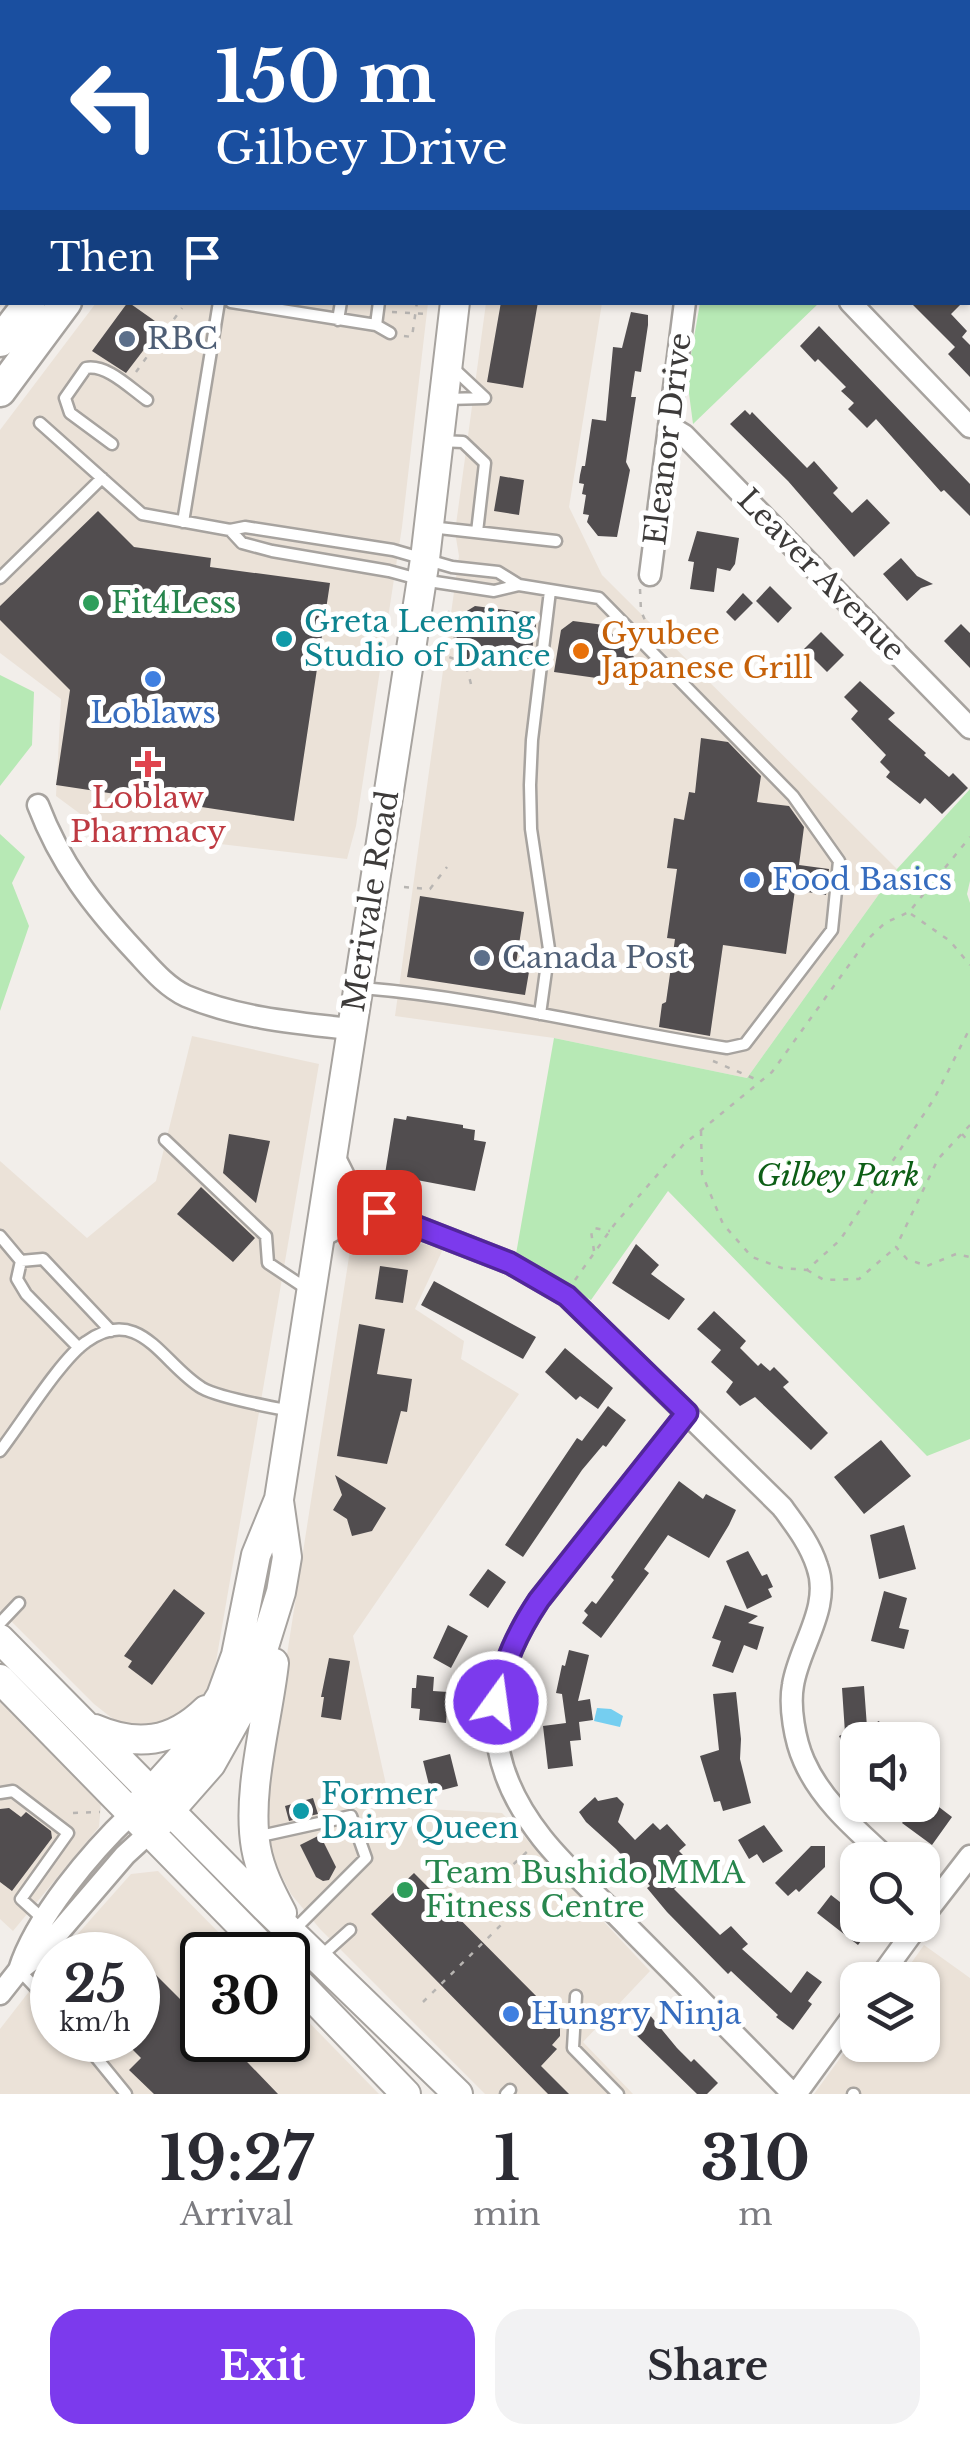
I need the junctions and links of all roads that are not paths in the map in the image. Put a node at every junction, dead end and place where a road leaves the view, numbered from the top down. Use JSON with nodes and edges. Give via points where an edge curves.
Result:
{"nodes":[{"id":1,"x":28,"y":305,"type":"edge"},
{"id":2,"x":64,"y":305,"type":"edge"},
{"id":3,"x":73,"y":305,"type":"edge"},
{"id":4,"x":219,"y":305,"type":"edge"},
{"id":5,"x":249,"y":305,"type":"edge"},
{"id":6,"x":340,"y":305,"type":"edge"},
{"id":7,"x":686,"y":305,"type":"edge"},
{"id":8,"x":853,"y":305,"type":"edge"},
{"id":9,"x":378,"y":308,"type":"edge"},
{"id":10,"x":443,"y":308,"type":"edge"},
{"id":11,"x":338,"y":320,"type":"junction"},
{"id":12,"x":376,"y":326,"type":"junction"},
{"id":13,"x":394,"y":334,"type":"road end"},
{"id":14,"x":40,"y":337,"type":"junction"},
{"id":15,"x":0,"y":341,"type":"edge"},
{"id":16,"x":448,"y":364,"type":"junction"},
{"id":17,"x":0,"y":391,"type":"edge"},
{"id":18,"x":444,"y":399,"type":"junction"},
{"id":19,"x":147,"y":400,"type":"dead end"},
{"id":20,"x":40,"y":423,"type":"dead end"},
{"id":21,"x":669,"y":426,"type":"junction"},
{"id":22,"x":970,"y":427,"type":"edge"},
{"id":23,"x":439,"y":442,"type":"junction"},
{"id":24,"x":112,"y":444,"type":"dead end"},
{"id":25,"x":102,"y":478,"type":"junction"},
{"id":26,"x":183,"y":522,"type":"junction"},
{"id":27,"x":429,"y":527,"type":"junction"},
{"id":28,"x":230,"y":530,"type":"junction"},
{"id":29,"x":274,"y":532,"type":"junction"},
{"id":30,"x":477,"y":532,"type":"junction"},
{"id":31,"x":556,"y":541,"type":"dead end"},
{"id":32,"x":272,"y":551,"type":"junction"},
{"id":33,"x":424,"y":570,"type":"junction"},
{"id":34,"x":650,"y":575,"type":"road end"},
{"id":35,"x":0,"y":578,"type":"edge"},
{"id":36,"x":519,"y":585,"type":"junction"},
{"id":37,"x":550,"y":591,"type":"junction"},
{"id":38,"x":970,"y":728,"type":"edge"},
{"id":39,"x":38,"y":805,"type":"dead end"},
{"id":40,"x":356,"y":988,"type":"junction"},
{"id":41,"x":540,"y":1014,"type":"junction"},
{"id":42,"x":351,"y":1029,"type":"junction"},
{"id":43,"x":165,"y":1140,"type":"dead end"},
{"id":44,"x":332,"y":1152,"type":"junction"},
{"id":45,"x":379,"y":1212,"type":"junction"},
{"id":46,"x":0,"y":1236,"type":"edge"},
{"id":47,"x":319,"y":1238,"type":"junction"},
{"id":48,"x":21,"y":1261,"type":"junction"},
{"id":49,"x":311,"y":1291,"type":"junction"},
{"id":50,"x":111,"y":1331,"type":"junction"},
{"id":51,"x":80,"y":1348,"type":"junction"},
{"id":52,"x":293,"y":1411,"type":"junction"},
{"id":53,"x":687,"y":1413,"type":"junction"},
{"id":54,"x":0,"y":1451,"type":"edge"},
{"id":55,"x":279,"y":1500,"type":"junction"},
{"id":56,"x":281,"y":1592,"type":"junction"},
{"id":57,"x":19,"y":1604,"type":"dead end"},
{"id":58,"x":0,"y":1623,"type":"edge"},
{"id":59,"x":0,"y":1639,"type":"edge"},
{"id":60,"x":0,"y":1679,"type":"edge"},
{"id":61,"x":221,"y":1696,"type":"junction"},
{"id":62,"x":86,"y":1726,"type":"junction"},
{"id":63,"x":0,"y":1792,"type":"edge"},
{"id":64,"x":162,"y":1802,"type":"junction"},
{"id":65,"x":129,"y":1820,"type":"junction"},
{"id":66,"x":254,"y":1838,"type":"junction"},
{"id":67,"x":870,"y":1842,"type":"edge"},
{"id":68,"x":970,"y":1856,"type":"edge"},
{"id":69,"x":940,"y":1889,"type":"edge"},
{"id":70,"x":43,"y":1919,"type":"junction"},
{"id":71,"x":350,"y":1930,"type":"dead end"},
{"id":72,"x":246,"y":1932,"type":"edge"},
{"id":73,"x":293,"y":1932,"type":"junction"},
{"id":74,"x":310,"y":1948,"type":"edge"},
{"id":75,"x":319,"y":1957,"type":"junction"},
{"id":76,"x":19,"y":1970,"type":"junction"},
{"id":77,"x":30,"y":1982,"type":"edge"},
{"id":78,"x":0,"y":1994,"type":"edge"},
{"id":79,"x":310,"y":1995,"type":"edge"},
{"id":80,"x":576,"y":1996,"type":"dead end"},
{"id":81,"x":840,"y":2033,"type":"edge"},
{"id":82,"x":100,"y":2062,"type":"edge"},
{"id":83,"x":126,"y":2094,"type":"edge"},
{"id":84,"x":406,"y":2094,"type":"edge"},
{"id":85,"x":458,"y":2094,"type":"edge"},
{"id":86,"x":618,"y":2094,"type":"edge"},
{"id":87,"x":795,"y":2094,"type":"edge"}],
"edges":[{"from":1,"to":15,"type":"main road"},
{"from":2,"to":14,"type":"main road"},
{"from":3,"to":14,"type":"main road"},
{"from":4,"to":26,"type":"lane"},
{"from":5,"to":11,"type":"lane"},
{"from":6,"to":11,"type":"lane"},
{"from":7,"to":21,"type":"street","name":"Eleanor Drive"},
{"from":8,"to":22,"type":"street"},
{"from":9,"to":12,"type":"lane"},
{"from":10,"to":16,"type":"main road","name":"Merivale Road"},
{"from":11,"to":12,"type":"lane"},
{"from":12,"to":13,"type":"lane"},
{"from":14,"to":17,"type":"main road"},
{"from":16,"to":18,"type":"main road","name":"Merivale Road"},
{"from":16,"to":18,"type":"lane","via":[[485,398]]},
{"from":18,"to":23,"type":"main road","name":"Merivale Road"},
{"from":19,"to":24,"type":"lane","via":[[96,366],[86,368],[65,398],[70,412]]},
{"from":20,"to":25,"type":"lane"},
{"from":21,"to":34,"type":"street","name":"Eleanor Drive"},
{"from":21,"to":38,"type":"street","name":"Leaver Avenue"},
{"from":23,"to":27,"type":"main road","name":"Merivale Road"},
{"from":23,"to":30,"type":"lane","via":[[463,442],[485,463]]},
{"from":25,"to":26,"type":"lane","via":[[142,514]]},
{"from":25,"to":35,"type":"lane"},
{"from":26,"to":28,"type":"lane"},
{"from":27,"to":30,"type":"lane"},
{"from":27,"to":33,"type":"main road","name":"Merivale Road"},
{"from":28,"to":29,"type":"lane"},
{"from":28,"to":32,"type":"lane","via":[[242,542]]},
{"from":29,"to":32,"type":"lane"},
{"from":29,"to":33,"type":"lane","via":[[393,550]]},
{"from":30,"to":31,"type":"lane"},
{"from":32,"to":33,"type":"lane","via":[[389,571]]},
{"from":33,"to":36,"type":"lane","via":[[494,591]]},
{"from":33,"to":36,"type":"lane","via":[[498,572]]},
{"from":33,"to":40,"type":"main road","name":"Merivale Road"},
{"from":36,"to":37,"type":"lane"},
{"from":37,"to":41,"type":"lane","via":[[530,785],[550,948]]},
{"from":37,"to":41,"type":"lane","via":[[599,598],[793,796],[839,861],[832,930],[745,1044],[727,1048]]},
{"from":39,"to":42,"type":"street","via":[[82,889],[161,979],[223,1009]]},
{"from":40,"to":41,"type":"lane"},
{"from":40,"to":42,"type":"main road","name":"Merivale Road"},
{"from":42,"to":44,"type":"main road","name":"Merivale Road"},
{"from":43,"to":49,"type":"lane","via":[[266,1236],[268,1263]]},
{"from":44,"to":45,"type":"street","via":[[354,1196]]},
{"from":44,"to":47,"type":"main road","name":"Merivale Road"},
{"from":45,"to":47,"type":"street"},
{"from":45,"to":53,"type":"street","via":[[510,1263],[565,1294]]},
{"from":46,"to":48,"type":"lane"},
{"from":47,"to":49,"type":"main road","name":"Merivale Road"},
{"from":48,"to":50,"type":"lane","via":[[43,1259]]},
{"from":48,"to":51,"type":"lane","via":[[17,1279],[26,1294]]},
{"from":49,"to":52,"type":"main road","name":"Merivale Road"},
{"from":50,"to":51,"type":"lane"},
{"from":50,"to":52,"type":"lane","via":[[134,1331],[202,1388]]},
{"from":51,"to":54,"type":"lane"},
{"from":52,"to":55,"type":"main road","name":"Merivale Road"},
{"from":53,"to":67,"type":"street","via":[[782,1507],[819,1570],[819,1608],[792,1686],[794,1724],[820,1790]]},
{"from":53,"to":87,"type":"street","via":[[518,1631],[503,1666],[496,1738],[510,1788],[542,1838]]},
{"from":55,"to":56,"type":"main road","name":"Merivale Road","via":[[286,1557]]},
{"from":55,"to":61,"type":"main road","name":"Merivale Road","via":[[256,1555]]},
{"from":56,"to":64,"type":"main road","name":"Merivale Road","via":[[241,1717],[212,1764]]},
{"from":56,"to":66,"type":"main road"},
{"from":57,"to":58,"type":"lane"},
{"from":59,"to":62,"type":"main road"},
{"from":60,"to":65,"type":"main road"},
{"from":61,"to":62,"type":"main road","via":[[182,1730],[159,1738],[133,1741]]},
{"from":61,"to":64,"type":"main road","name":"Merivale Road"},
{"from":62,"to":64,"type":"main road"},
{"from":63,"to":70,"type":"lane","via":[[12,1792],[68,1834],[21,1899]]},
{"from":64,"to":65,"type":"main road","name":"Merivale Road"},
{"from":64,"to":73,"type":"main road"},
{"from":65,"to":70,"type":"street"},
{"from":65,"to":72,"type":"main road"},
{"from":65,"to":76,"type":"street","via":[[125,1855]]},
{"from":66,"to":73,"type":"main road"},
{"from":66,"to":73,"type":"lane","via":[[352,1816],[366,1858]]},
{"from":68,"to":69,"type":"street"},
{"from":70,"to":76,"type":"street"},
{"from":71,"to":75,"type":"lane"},
{"from":74,"to":75,"type":"main road"},
{"from":75,"to":85,"type":"main road"},
{"from":76,"to":77,"type":"lane"},
{"from":76,"to":78,"type":"street"},
{"from":79,"to":84,"type":"main road"},
{"from":80,"to":86,"type":"lane","via":[[573,2048]]},
{"from":81,"to":87,"type":"street"},
{"from":82,"to":83,"type":"lane"}]}
